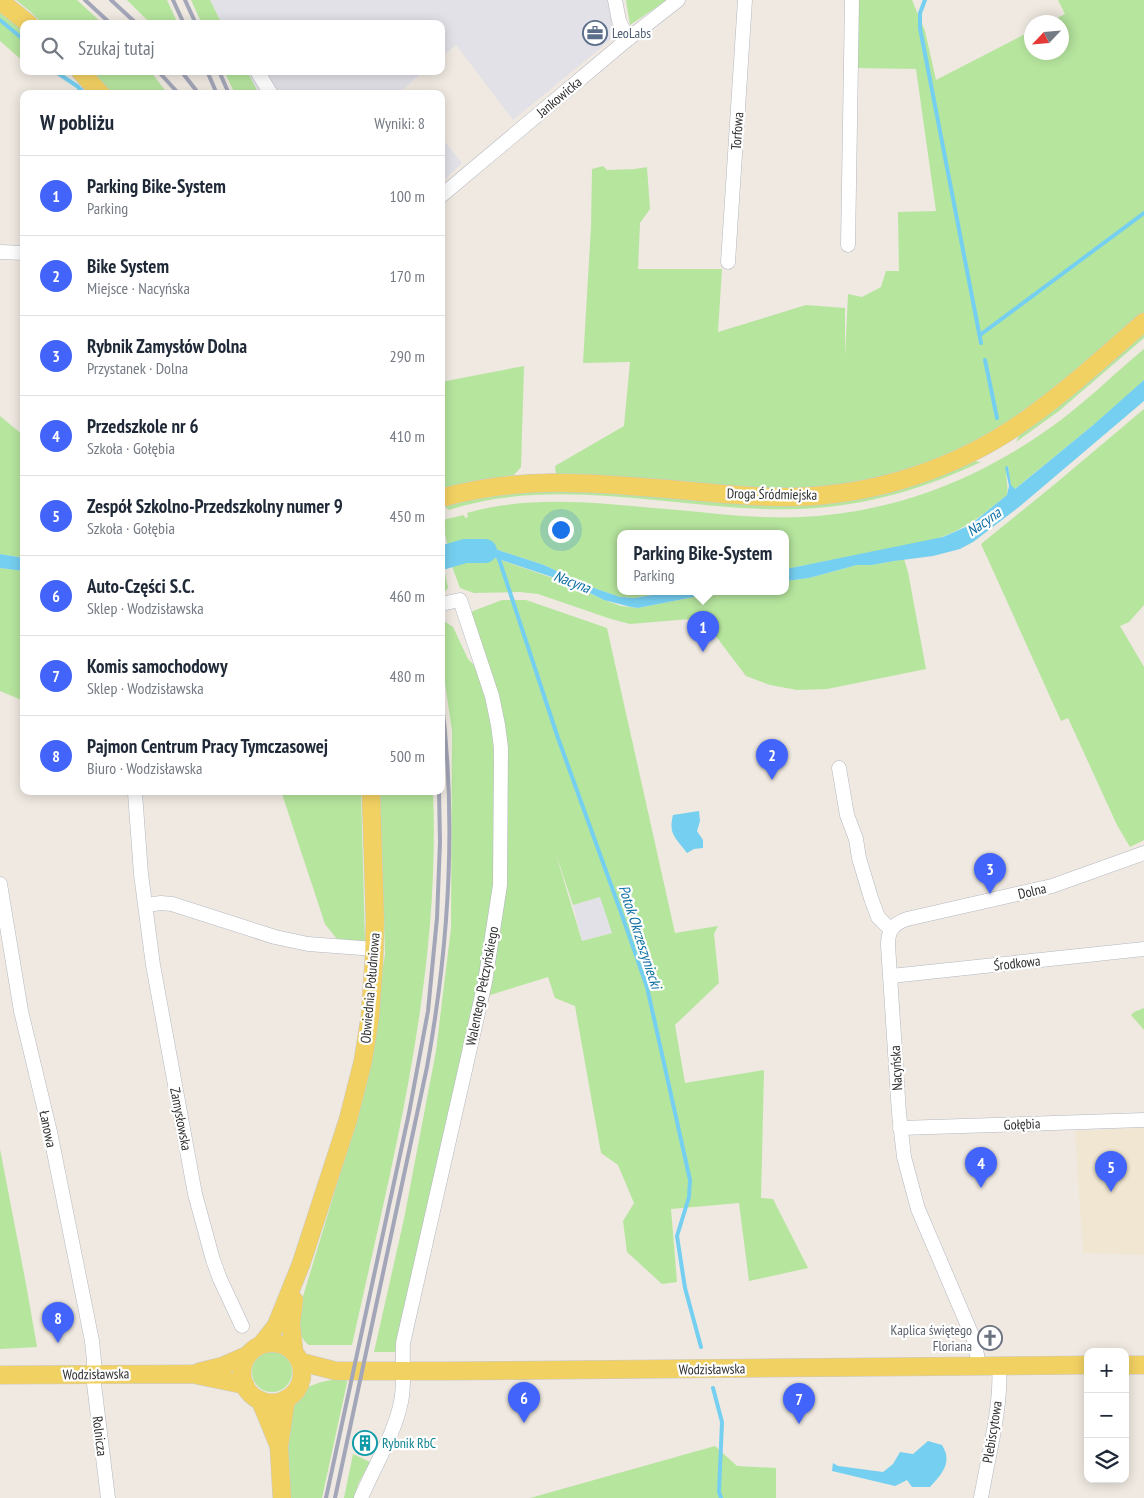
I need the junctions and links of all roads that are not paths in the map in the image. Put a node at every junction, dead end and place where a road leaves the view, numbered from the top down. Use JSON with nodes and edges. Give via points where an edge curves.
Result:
{"nodes":[{"id":1,"x":615,"y":0,"type":"edge"},
{"id":2,"x":678,"y":0,"type":"edge"},
{"id":3,"x":746,"y":0,"type":"edge"},
{"id":4,"x":852,"y":0,"type":"edge"},
{"id":5,"x":0,"y":1,"type":"edge"},
{"id":6,"x":24,"y":20,"type":"edge"},
{"id":7,"x":628,"y":39,"type":"junction"},
{"id":8,"x":84,"y":75,"type":"edge"},
{"id":9,"x":259,"y":75,"type":"edge"},
{"id":10,"x":97,"y":90,"type":"edge"},
{"id":11,"x":269,"y":90,"type":"edge"},
{"id":12,"x":445,"y":193,"type":"edge"},
{"id":13,"x":848,"y":245,"type":"dead end"},
{"id":14,"x":0,"y":252,"type":"edge"},
{"id":15,"x":20,"y":253,"type":"edge"},
{"id":16,"x":728,"y":262,"type":"dead end"},
{"id":17,"x":1144,"y":322,"type":"edge"},
{"id":18,"x":445,"y":497,"type":"edge"},
{"id":19,"x":445,"y":603,"type":"edge"},
{"id":20,"x":839,"y":768,"type":"dead end"},
{"id":21,"x":135,"y":795,"type":"edge"},
{"id":22,"x":371,"y":795,"type":"edge"},
{"id":23,"x":1144,"y":853,"type":"edge"},
{"id":24,"x":0,"y":884,"type":"edge"},
{"id":25,"x":146,"y":905,"type":"junction"},
{"id":26,"x":890,"y":929,"type":"junction"},
{"id":27,"x":375,"y":949,"type":"junction"},
{"id":28,"x":1144,"y":949,"type":"edge"},
{"id":29,"x":891,"y":976,"type":"junction"},
{"id":30,"x":1144,"y":1120,"type":"edge"},
{"id":31,"x":900,"y":1128,"type":"junction"},
{"id":32,"x":301,"y":1264,"type":"junction"},
{"id":33,"x":242,"y":1326,"type":"dead end"},
{"id":34,"x":255,"y":1350,"type":"junction"},
{"id":35,"x":297,"y":1357,"type":"junction"},
{"id":36,"x":979,"y":1365,"type":"junction"},
{"id":37,"x":999,"y":1365,"type":"junction"},
{"id":38,"x":1084,"y":1365,"type":"edge"},
{"id":39,"x":1129,"y":1365,"type":"edge"},
{"id":40,"x":1144,"y":1365,"type":"edge"},
{"id":41,"x":336,"y":1371,"type":"junction"},
{"id":42,"x":402,"y":1371,"type":"junction"},
{"id":43,"x":94,"y":1374,"type":"junction"},
{"id":44,"x":192,"y":1374,"type":"junction"},
{"id":45,"x":0,"y":1375,"type":"edge"},
{"id":46,"x":245,"y":1385,"type":"junction"},
{"id":47,"x":299,"y":1386,"type":"junction"},
{"id":48,"x":286,"y":1399,"type":"junction"},
{"id":49,"x":260,"y":1400,"type":"junction"},
{"id":50,"x":279,"y":1447,"type":"junction"},
{"id":51,"x":108,"y":1498,"type":"edge"},
{"id":52,"x":282,"y":1498,"type":"edge"},
{"id":53,"x":361,"y":1498,"type":"edge"},
{"id":54,"x":981,"y":1498,"type":"edge"}],
"edges":[{"from":1,"to":7,"type":"street","via":[[619,21]]},
{"from":2,"to":7,"type":"street","name":"Jankowicka"},
{"from":3,"to":16,"type":"street","name":"Torfowa"},
{"from":4,"to":13,"type":"street"},
{"from":5,"to":6,"type":"main road"},
{"from":7,"to":12,"type":"street","name":"Jankowicka"},
{"from":8,"to":10,"type":"main road"},
{"from":9,"to":11,"type":"street"},
{"from":14,"to":15,"type":"street"},
{"from":17,"to":18,"type":"main road","name":"Droga Śródmiejska","via":[[1047,405],[1006,433],[941,466],[882,485],[838,494],[782,497],[544,482],[497,486]]},
{"from":19,"to":42,"type":"street","name":"Walentego Pełczyńskiego","via":[[460,600],[492,696],[498,725],[501,748],[500,885],[485,982],[403,1343]]},
{"from":20,"to":26,"type":"street","via":[[859,858],[878,916]]},
{"from":21,"to":25,"type":"street","name":"Zamysłowska","via":[[140,874]]},
{"from":22,"to":27,"type":"main road","name":"Obwiednia Południowa"},
{"from":23,"to":26,"type":"street","name":"Dolna","via":[[1052,886],[907,919]]},
{"from":24,"to":43,"type":"street","name":"Łanowa","via":[[22,1011],[90,1329]]},
{"from":25,"to":27,"type":"street","via":[[172,904],[246,929],[308,944]]},
{"from":25,"to":33,"type":"street","name":"Zamysłowska","via":[[153,965],[197,1200],[212,1260]]},
{"from":26,"to":29,"type":"street","name":"Nacyńska"},
{"from":27,"to":32,"type":"main road","name":"Obwiednia Południowa","via":[[370,1017],[359,1078]]},
{"from":28,"to":29,"type":"street","name":"Środkowa"},
{"from":29,"to":31,"type":"street","name":"Nacyńska"},
{"from":30,"to":31,"type":"street","name":"Gołębia"},
{"from":31,"to":36,"type":"street","name":"Nacyńska","via":[[918,1208],[974,1340]]},
{"from":32,"to":34,"type":"main road","name":"Obwiednia Południowa","via":[[278,1321]]},
{"from":32,"to":35,"type":"main road","name":"Obwiednia Południowa","via":[[291,1317]]},
{"from":34,"to":35,"type":"main road","via":[[271,1343],[280,1344]]},
{"from":34,"to":44,"type":"main road","name":"Wodzisławska","via":[[223,1366]]},
{"from":34,"to":46,"type":"main road","via":[[243,1369]]},
{"from":35,"to":41,"type":"main road","name":"Wodzisławska"},
{"from":35,"to":47,"type":"main road","via":[[302,1375]]},
{"from":36,"to":37,"type":"main road","name":"Wodzisławska"},
{"from":36,"to":42,"type":"main road","name":"Wodzisławska"},
{"from":37,"to":38,"type":"main road","name":"Wodzisławska"},
{"from":37,"to":54,"type":"street","name":"Plebiscytowa"},
{"from":39,"to":40,"type":"main road"},
{"from":41,"to":42,"type":"main road","name":"Wodzisławska"},
{"from":41,"to":47,"type":"main road","name":"Wodzisławska"},
{"from":42,"to":53,"type":"street","name":"Walentego Pełczyńskiego","via":[[398,1416]]},
{"from":43,"to":44,"type":"main road","name":"Wodzisławska"},
{"from":43,"to":45,"type":"main road","name":"Wodzisławska"},
{"from":43,"to":51,"type":"street","name":"Rolnicza"},
{"from":44,"to":46,"type":"main road","name":"Wodzisławska"},
{"from":46,"to":49,"type":"main road"},
{"from":47,"to":48,"type":"main road"},
{"from":48,"to":49,"type":"main road"},
{"from":48,"to":50,"type":"main road"},
{"from":49,"to":50,"type":"main road"},
{"from":50,"to":52,"type":"main road"}]}
